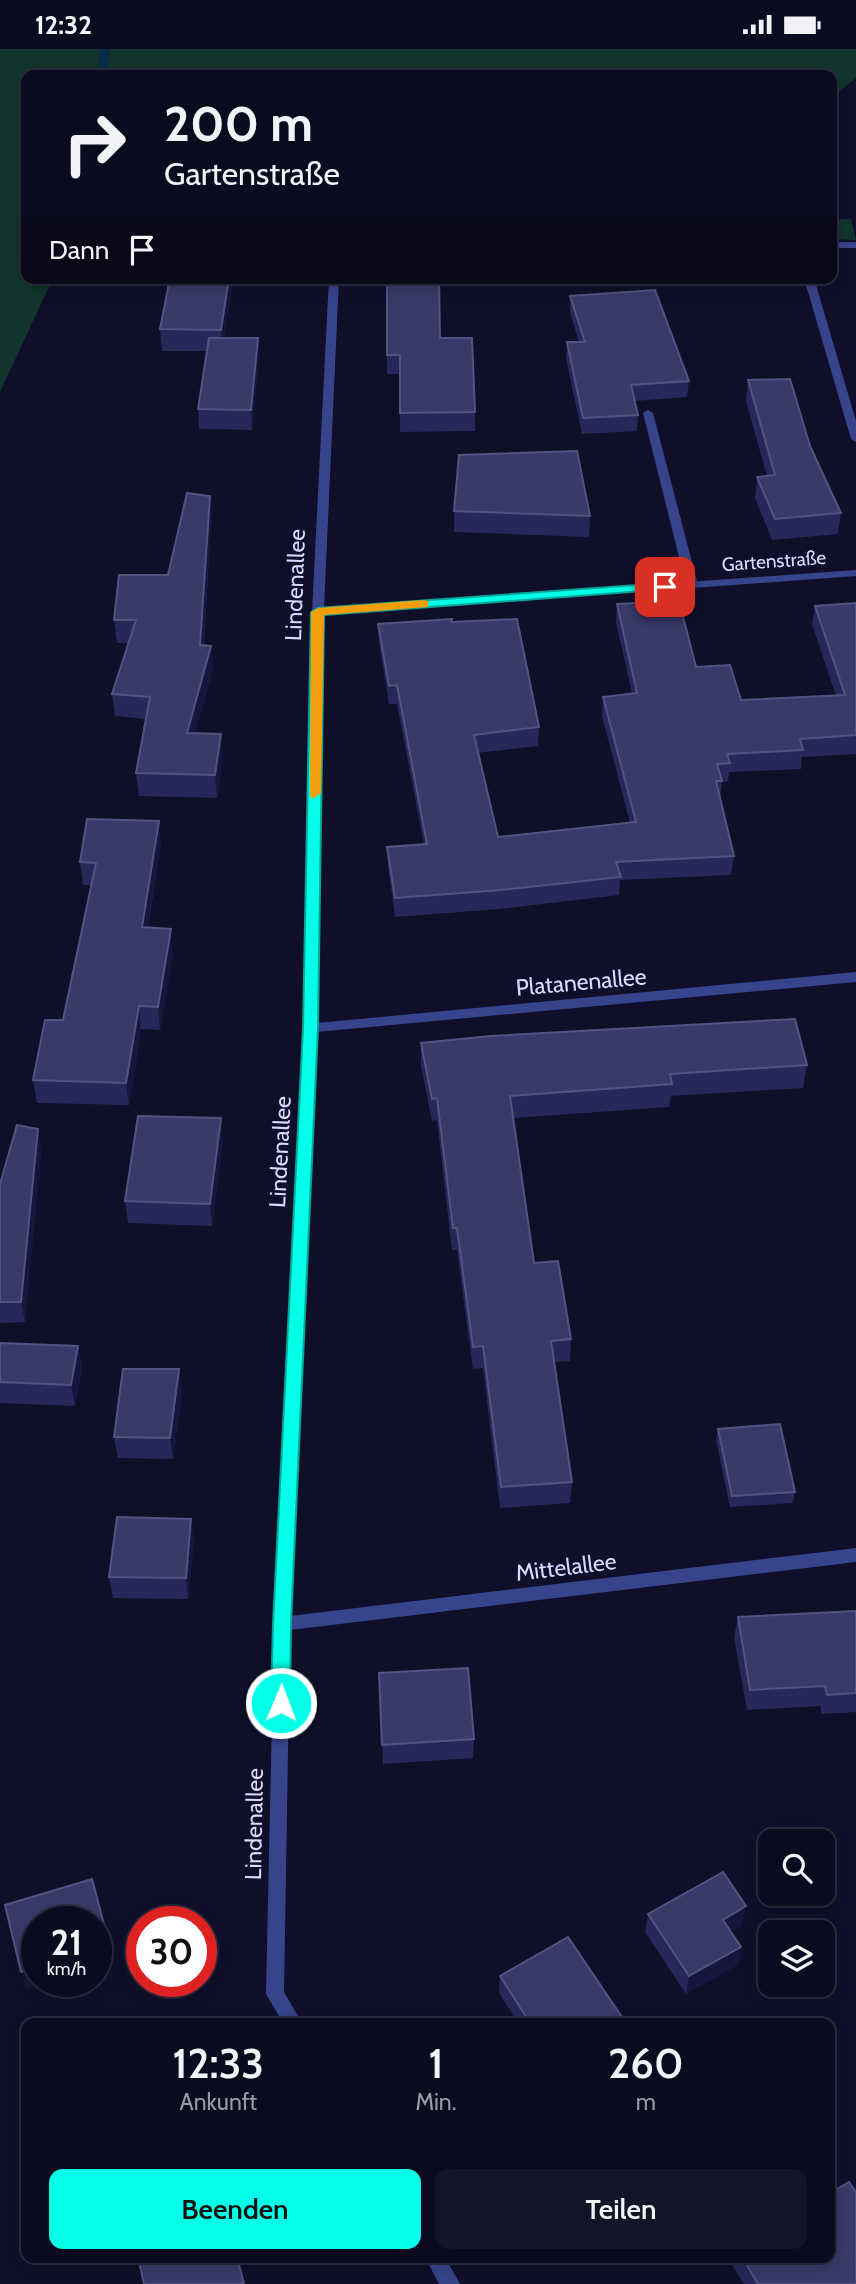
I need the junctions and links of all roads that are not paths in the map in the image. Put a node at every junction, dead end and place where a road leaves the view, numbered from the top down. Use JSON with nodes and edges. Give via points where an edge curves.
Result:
{"nodes":[{"id":1,"x":837,"y":245,"type":"edge"},
{"id":2,"x":856,"y":245,"type":"edge"},
{"id":3,"x":334,"y":284,"type":"edge"},
{"id":4,"x":811,"y":284,"type":"edge"},
{"id":5,"x":648,"y":413,"type":"dead end"},
{"id":6,"x":856,"y":439,"type":"edge"},
{"id":7,"x":856,"y":573,"type":"edge"},
{"id":8,"x":692,"y":585,"type":"junction"},
{"id":9,"x":318,"y":612,"type":"junction"},
{"id":10,"x":856,"y":977,"type":"edge"},
{"id":11,"x":310,"y":1028,"type":"junction"},
{"id":12,"x":856,"y":1555,"type":"edge"},
{"id":13,"x":282,"y":1624,"type":"junction"},
{"id":14,"x":290,"y":2018,"type":"edge"},
{"id":15,"x":438,"y":2263,"type":"edge"},
{"id":16,"x":450,"y":2284,"type":"edge"}],
"edges":[{"from":1,"to":2,"type":"street"},
{"from":3,"to":9,"type":"street","name":"Lindenallee"},
{"from":4,"to":6,"type":"street"},
{"from":5,"to":8,"type":"street"},
{"from":7,"to":8,"type":"street","name":"Gartenstraße"},
{"from":8,"to":9,"type":"street","name":"Gartenstraße"},
{"from":9,"to":11,"type":"street","name":"Lindenallee"},
{"from":10,"to":11,"type":"street","name":"Platanenallee"},
{"from":11,"to":13,"type":"street","name":"Lindenallee"},
{"from":12,"to":13,"type":"street","name":"Mittelallee"},
{"from":13,"to":14,"type":"street","name":"Lindenallee","via":[[275,1994]]},
{"from":15,"to":16,"type":"street"}]}
